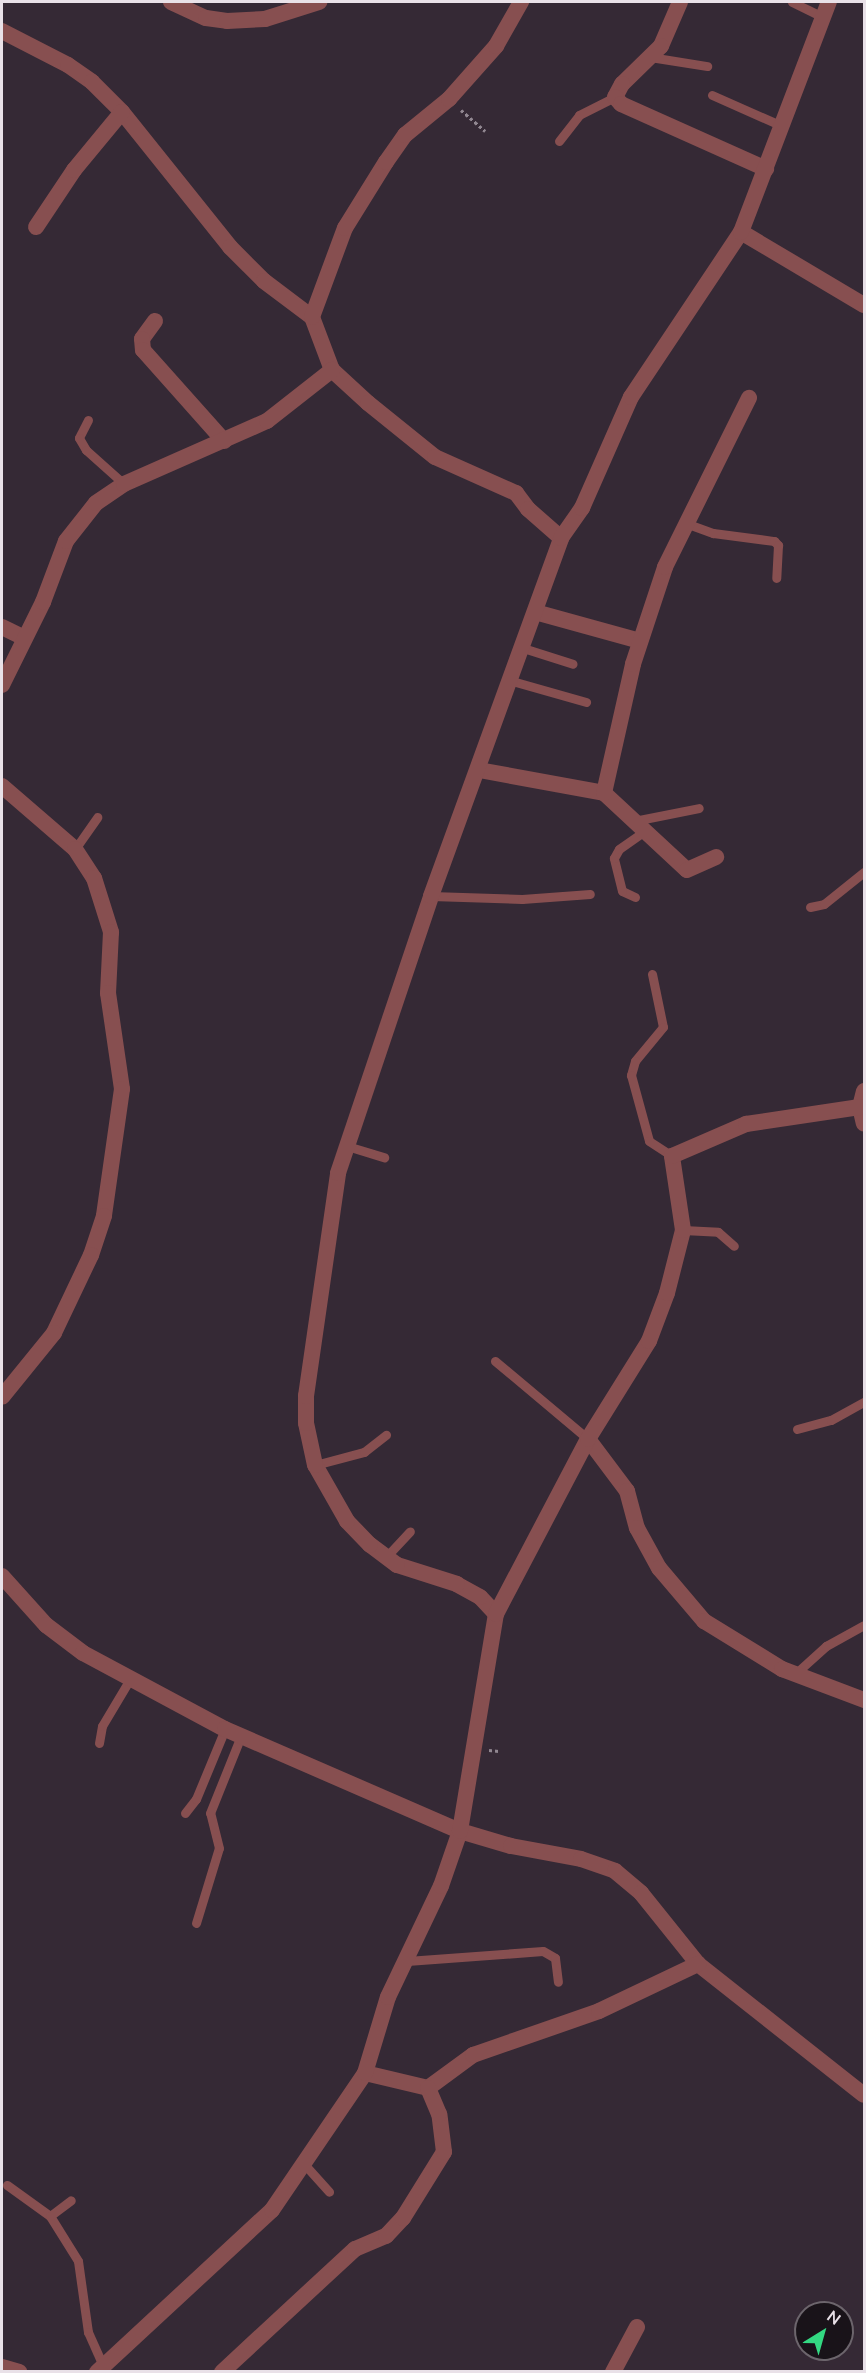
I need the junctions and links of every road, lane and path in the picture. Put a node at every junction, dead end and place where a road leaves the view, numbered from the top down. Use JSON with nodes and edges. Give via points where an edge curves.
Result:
{"nodes":[{"id":1,"x":171,"y":2,"type":"edge"},
{"id":2,"x":319,"y":2,"type":"edge"},
{"id":3,"x":521,"y":2,"type":"edge"},
{"id":4,"x":680,"y":2,"type":"edge"},
{"id":5,"x":792,"y":2,"type":"edge"},
{"id":6,"x":826,"y":9,"type":"edge"},
{"id":7,"x":2,"y":31,"type":"edge"},
{"id":8,"x":650,"y":57,"type":"junction"},
{"id":9,"x":707,"y":66,"type":"dead end"},
{"id":10,"x":712,"y":95,"type":"dead end"},
{"id":11,"x":615,"y":97,"type":"junction"},
{"id":12,"x":449,"y":99,"type":"junction"},
{"id":13,"x":122,"y":112,"type":"junction"},
{"id":14,"x":782,"y":126,"type":"junction"},
{"id":15,"x":484,"y":131,"type":"dead end"},
{"id":16,"x":559,"y":141,"type":"dead end"},
{"id":17,"x":766,"y":169,"type":"junction"},
{"id":18,"x":36,"y":227,"type":"dead end"},
{"id":19,"x":741,"y":232,"type":"junction"},
{"id":20,"x":864,"y":305,"type":"edge"},
{"id":21,"x":312,"y":317,"type":"junction"},
{"id":22,"x":155,"y":321,"type":"dead end"},
{"id":23,"x":332,"y":370,"type":"junction"},
{"id":24,"x":749,"y":399,"type":"dead end"},
{"id":25,"x":88,"y":420,"type":"dead end"},
{"id":26,"x":224,"y":441,"type":"junction"},
{"id":27,"x":124,"y":484,"type":"junction"},
{"id":28,"x":688,"y":524,"type":"junction"},
{"id":29,"x":561,"y":538,"type":"junction"},
{"id":30,"x":776,"y":578,"type":"dead end"},
{"id":31,"x":535,"y":612,"type":"junction"},
{"id":32,"x":2,"y":627,"type":"edge"},
{"id":33,"x":25,"y":638,"type":"junction"},
{"id":34,"x":640,"y":641,"type":"junction"},
{"id":35,"x":523,"y":648,"type":"junction"},
{"id":36,"x":573,"y":664,"type":"dead end"},
{"id":37,"x":512,"y":681,"type":"junction"},
{"id":38,"x":2,"y":685,"type":"edge"},
{"id":39,"x":586,"y":702,"type":"dead end"},
{"id":40,"x":479,"y":770,"type":"junction"},
{"id":41,"x":2,"y":786,"type":"edge"},
{"id":42,"x":604,"y":793,"type":"junction"},
{"id":43,"x":699,"y":808,"type":"dead end"},
{"id":44,"x":98,"y":818,"type":"dead end"},
{"id":45,"x":639,"y":826,"type":"junction"},
{"id":46,"x":75,"y":849,"type":"junction"},
{"id":47,"x":716,"y":857,"type":"dead end"},
{"id":48,"x":864,"y":872,"type":"edge"},
{"id":49,"x":590,"y":894,"type":"dead end"},
{"id":50,"x":431,"y":896,"type":"junction"},
{"id":51,"x":635,"y":897,"type":"dead end"},
{"id":52,"x":810,"y":908,"type":"dead end"},
{"id":53,"x":652,"y":974,"type":"dead end"},
{"id":54,"x":862,"y":1099,"type":"edge"},
{"id":55,"x":864,"y":1124,"type":"edge"},
{"id":56,"x":347,"y":1146,"type":"junction"},
{"id":57,"x":672,"y":1156,"type":"junction"},
{"id":58,"x":384,"y":1157,"type":"dead end"},
{"id":59,"x":683,"y":1230,"type":"junction"},
{"id":60,"x":734,"y":1246,"type":"dead end"},
{"id":61,"x":495,"y":1361,"type":"dead end"},
{"id":62,"x":2,"y":1397,"type":"edge"},
{"id":63,"x":864,"y":1402,"type":"edge"},
{"id":64,"x":797,"y":1429,"type":"dead end"},
{"id":65,"x":386,"y":1435,"type":"dead end"},
{"id":66,"x":588,"y":1439,"type":"junction"},
{"id":67,"x":315,"y":1466,"type":"junction"},
{"id":68,"x":410,"y":1531,"type":"dead end"},
{"id":69,"x":386,"y":1557,"type":"junction"},
{"id":70,"x":2,"y":1576,"type":"edge"},
{"id":71,"x":496,"y":1614,"type":"junction"},
{"id":72,"x":864,"y":1625,"type":"edge"},
{"id":73,"x":795,"y":1674,"type":"junction"},
{"id":74,"x":130,"y":1679,"type":"junction"},
{"id":75,"x":864,"y":1700,"type":"edge"},
{"id":76,"x":225,"y":1729,"type":"junction"},
{"id":77,"x":241,"y":1736,"type":"junction"},
{"id":78,"x":99,"y":1743,"type":"dead end"},
{"id":79,"x":184,"y":1813,"type":"dead end"},
{"id":80,"x":460,"y":1831,"type":"junction"},
{"id":81,"x":195,"y":1923,"type":"dead end"},
{"id":82,"x":407,"y":1961,"type":"junction"},
{"id":83,"x":698,"y":1964,"type":"junction"},
{"id":84,"x":558,"y":1982,"type":"dead end"},
{"id":85,"x":365,"y":2073,"type":"junction"},
{"id":86,"x":428,"y":2088,"type":"junction"},
{"id":87,"x":864,"y":2095,"type":"edge"},
{"id":88,"x":305,"y":2165,"type":"junction"},
{"id":89,"x":7,"y":2185,"type":"dead end"},
{"id":90,"x":329,"y":2192,"type":"dead end"},
{"id":91,"x":71,"y":2200,"type":"dead end"},
{"id":92,"x":50,"y":2216,"type":"junction"},
{"id":93,"x":637,"y":2327,"type":"dead end"},
{"id":94,"x":2,"y":2367,"type":"edge"},
{"id":95,"x":100,"y":2368,"type":"edge"},
{"id":96,"x":18,"y":2372,"type":"edge"},
{"id":97,"x":222,"y":2372,"type":"edge"},
{"id":98,"x":613,"y":2372,"type":"edge"}],
"edges":[{"from":1,"to":2,"type":"street","via":[[206,18],[227,21],[265,19]]},
{"from":3,"to":12,"type":"street","via":[[496,46]]},
{"from":4,"to":8,"type":"street","via":[[667,37]]},
{"from":5,"to":6,"type":"lane"},
{"from":6,"to":14,"type":"street"},
{"from":7,"to":13,"type":"street","via":[[68,65]]},
{"from":8,"to":9,"type":"lane"},
{"from":8,"to":11,"type":"street","via":[[622,84]]},
{"from":10,"to":14,"type":"lane"},
{"from":11,"to":16,"type":"lane","via":[[579,115]]},
{"from":11,"to":17,"type":"street","via":[[621,105]]},
{"from":12,"to":15,"type":"path"},
{"from":12,"to":21,"type":"street","via":[[405,135],[386,162],[345,228]]},
{"from":13,"to":18,"type":"street","via":[[74,170]]},
{"from":13,"to":21,"type":"street","via":[[230,247],[264,281]]},
{"from":14,"to":17,"type":"street"},
{"from":17,"to":19,"type":"street"},
{"from":19,"to":20,"type":"street"},
{"from":19,"to":29,"type":"street","via":[[631,397],[582,508]]},
{"from":21,"to":23,"type":"street"},
{"from":22,"to":26,"type":"street","via":[[142,339],[143,350]]},
{"from":23,"to":26,"type":"street","via":[[267,421]]},
{"from":23,"to":29,"type":"street","via":[[413,442],[435,457],[502,484]]},
{"from":24,"to":28,"type":"street"},
{"from":25,"to":27,"type":"lane","via":[[79,438],[86,450]]},
{"from":26,"to":27,"type":"street"},
{"from":27,"to":33,"type":"street","via":[[96,503],[66,541]]},
{"from":28,"to":30,"type":"lane","via":[[713,533],[774,541],[778,545]]},
{"from":28,"to":34,"type":"street","via":[[665,567]]},
{"from":29,"to":31,"type":"street"},
{"from":31,"to":34,"type":"street"},
{"from":31,"to":35,"type":"street"},
{"from":32,"to":33,"type":"street"},
{"from":33,"to":38,"type":"street"},
{"from":34,"to":42,"type":"street"},
{"from":35,"to":36,"type":"lane"},
{"from":35,"to":37,"type":"street"},
{"from":37,"to":39,"type":"lane"},
{"from":37,"to":40,"type":"street"},
{"from":40,"to":42,"type":"street"},
{"from":40,"to":50,"type":"street"},
{"from":41,"to":46,"type":"street"},
{"from":42,"to":45,"type":"street"},
{"from":43,"to":45,"type":"lane"},
{"from":44,"to":46,"type":"lane"},
{"from":45,"to":47,"type":"street","via":[[687,870]]},
{"from":45,"to":51,"type":"lane","via":[[614,858],[622,891]]},
{"from":46,"to":62,"type":"street","via":[[94,878],[111,932],[108,993],[122,1089],[117,1143],[104,1216],[68,1310]]},
{"from":48,"to":52,"type":"lane","via":[[832,899]]},
{"from":49,"to":50,"type":"lane","via":[[522,899]]},
{"from":50,"to":56,"type":"street"},
{"from":53,"to":57,"type":"lane","via":[[663,1027],[635,1061],[631,1075],[649,1141]]},
{"from":54,"to":55,"type":"street"},
{"from":54,"to":57,"type":"street","via":[[746,1124]]},
{"from":56,"to":58,"type":"lane"},
{"from":56,"to":67,"type":"street","via":[[338,1173],[306,1396],[306,1423]]},
{"from":57,"to":59,"type":"street"},
{"from":59,"to":60,"type":"lane","via":[[717,1232]]},
{"from":59,"to":66,"type":"street","via":[[667,1293],[648,1341]]},
{"from":61,"to":66,"type":"lane"},
{"from":63,"to":64,"type":"lane","via":[[831,1420]]},
{"from":65,"to":67,"type":"lane","via":[[364,1452]]},
{"from":66,"to":71,"type":"street"},
{"from":66,"to":73,"type":"street","via":[[627,1491],[637,1528],[680,1596],[704,1621],[740,1646]]},
{"from":67,"to":69,"type":"street","via":[[347,1521]]},
{"from":68,"to":69,"type":"lane"},
{"from":69,"to":71,"type":"street","via":[[397,1565],[457,1584]]},
{"from":70,"to":74,"type":"street","via":[[82,1653]]},
{"from":71,"to":80,"type":"street"},
{"from":72,"to":73,"type":"lane","via":[[826,1646]]},
{"from":73,"to":75,"type":"street"},
{"from":74,"to":76,"type":"street"},
{"from":74,"to":78,"type":"lane","via":[[102,1726]]},
{"from":76,"to":77,"type":"street"},
{"from":76,"to":79,"type":"lane","via":[[196,1799]]},
{"from":77,"to":80,"type":"street"},
{"from":77,"to":81,"type":"lane","via":[[210,1813],[219,1848]]},
{"from":80,"to":82,"type":"street","via":[[441,1886]]},
{"from":80,"to":83,"type":"street","via":[[581,1859],[615,1871],[641,1893]]},
{"from":82,"to":84,"type":"lane","via":[[543,1951],[555,1958]]},
{"from":82,"to":85,"type":"street","via":[[388,1997]]},
{"from":83,"to":86,"type":"street","via":[[600,2011],[473,2055]]},
{"from":83,"to":87,"type":"street"},
{"from":85,"to":86,"type":"street"},
{"from":85,"to":88,"type":"street"},
{"from":86,"to":97,"type":"street","via":[[439,2114],[444,2152],[403,2218],[386,2236],[355,2249]]},
{"from":88,"to":90,"type":"lane"},
{"from":88,"to":95,"type":"street","via":[[272,2210]]},
{"from":89,"to":92,"type":"lane"},
{"from":91,"to":92,"type":"lane"},
{"from":92,"to":95,"type":"lane","via":[[78,2261],[88,2332]]},
{"from":93,"to":98,"type":"street"},
{"from":94,"to":96,"type":"street"}]}
